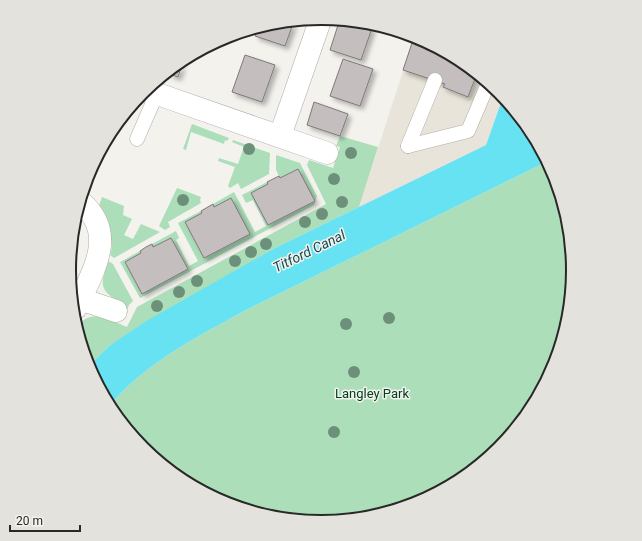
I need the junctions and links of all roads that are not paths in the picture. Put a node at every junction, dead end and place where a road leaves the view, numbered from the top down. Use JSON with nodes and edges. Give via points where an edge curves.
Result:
{"nodes":[{"id":1,"x":319,"y":25,"type":"edge"},
{"id":2,"x":435,"y":80,"type":"dead end"},
{"id":3,"x":486,"y":89,"type":"edge"},
{"id":4,"x":152,"y":92,"type":"edge"},
{"id":5,"x":150,"y":94,"type":"edge"},
{"id":6,"x":280,"y":136,"type":"junction"},
{"id":7,"x":137,"y":139,"type":"dead end"},
{"id":8,"x":327,"y":153,"type":"dead end"},
{"id":9,"x":85,"y":205,"type":"edge"},
{"id":10,"x":78,"y":304,"type":"edge"},
{"id":11,"x":116,"y":311,"type":"dead end"}],
"edges":[{"from":1,"to":6,"type":"street"},
{"from":2,"to":3,"type":"lane","via":[[408,146],[468,131]]},
{"from":4,"to":6,"type":"street"},
{"from":5,"to":7,"type":"lane"},
{"from":6,"to":8,"type":"street"},
{"from":9,"to":10,"type":"street","via":[[97,222],[101,234],[101,248],[96,266]]},
{"from":10,"to":11,"type":"street"}]}
